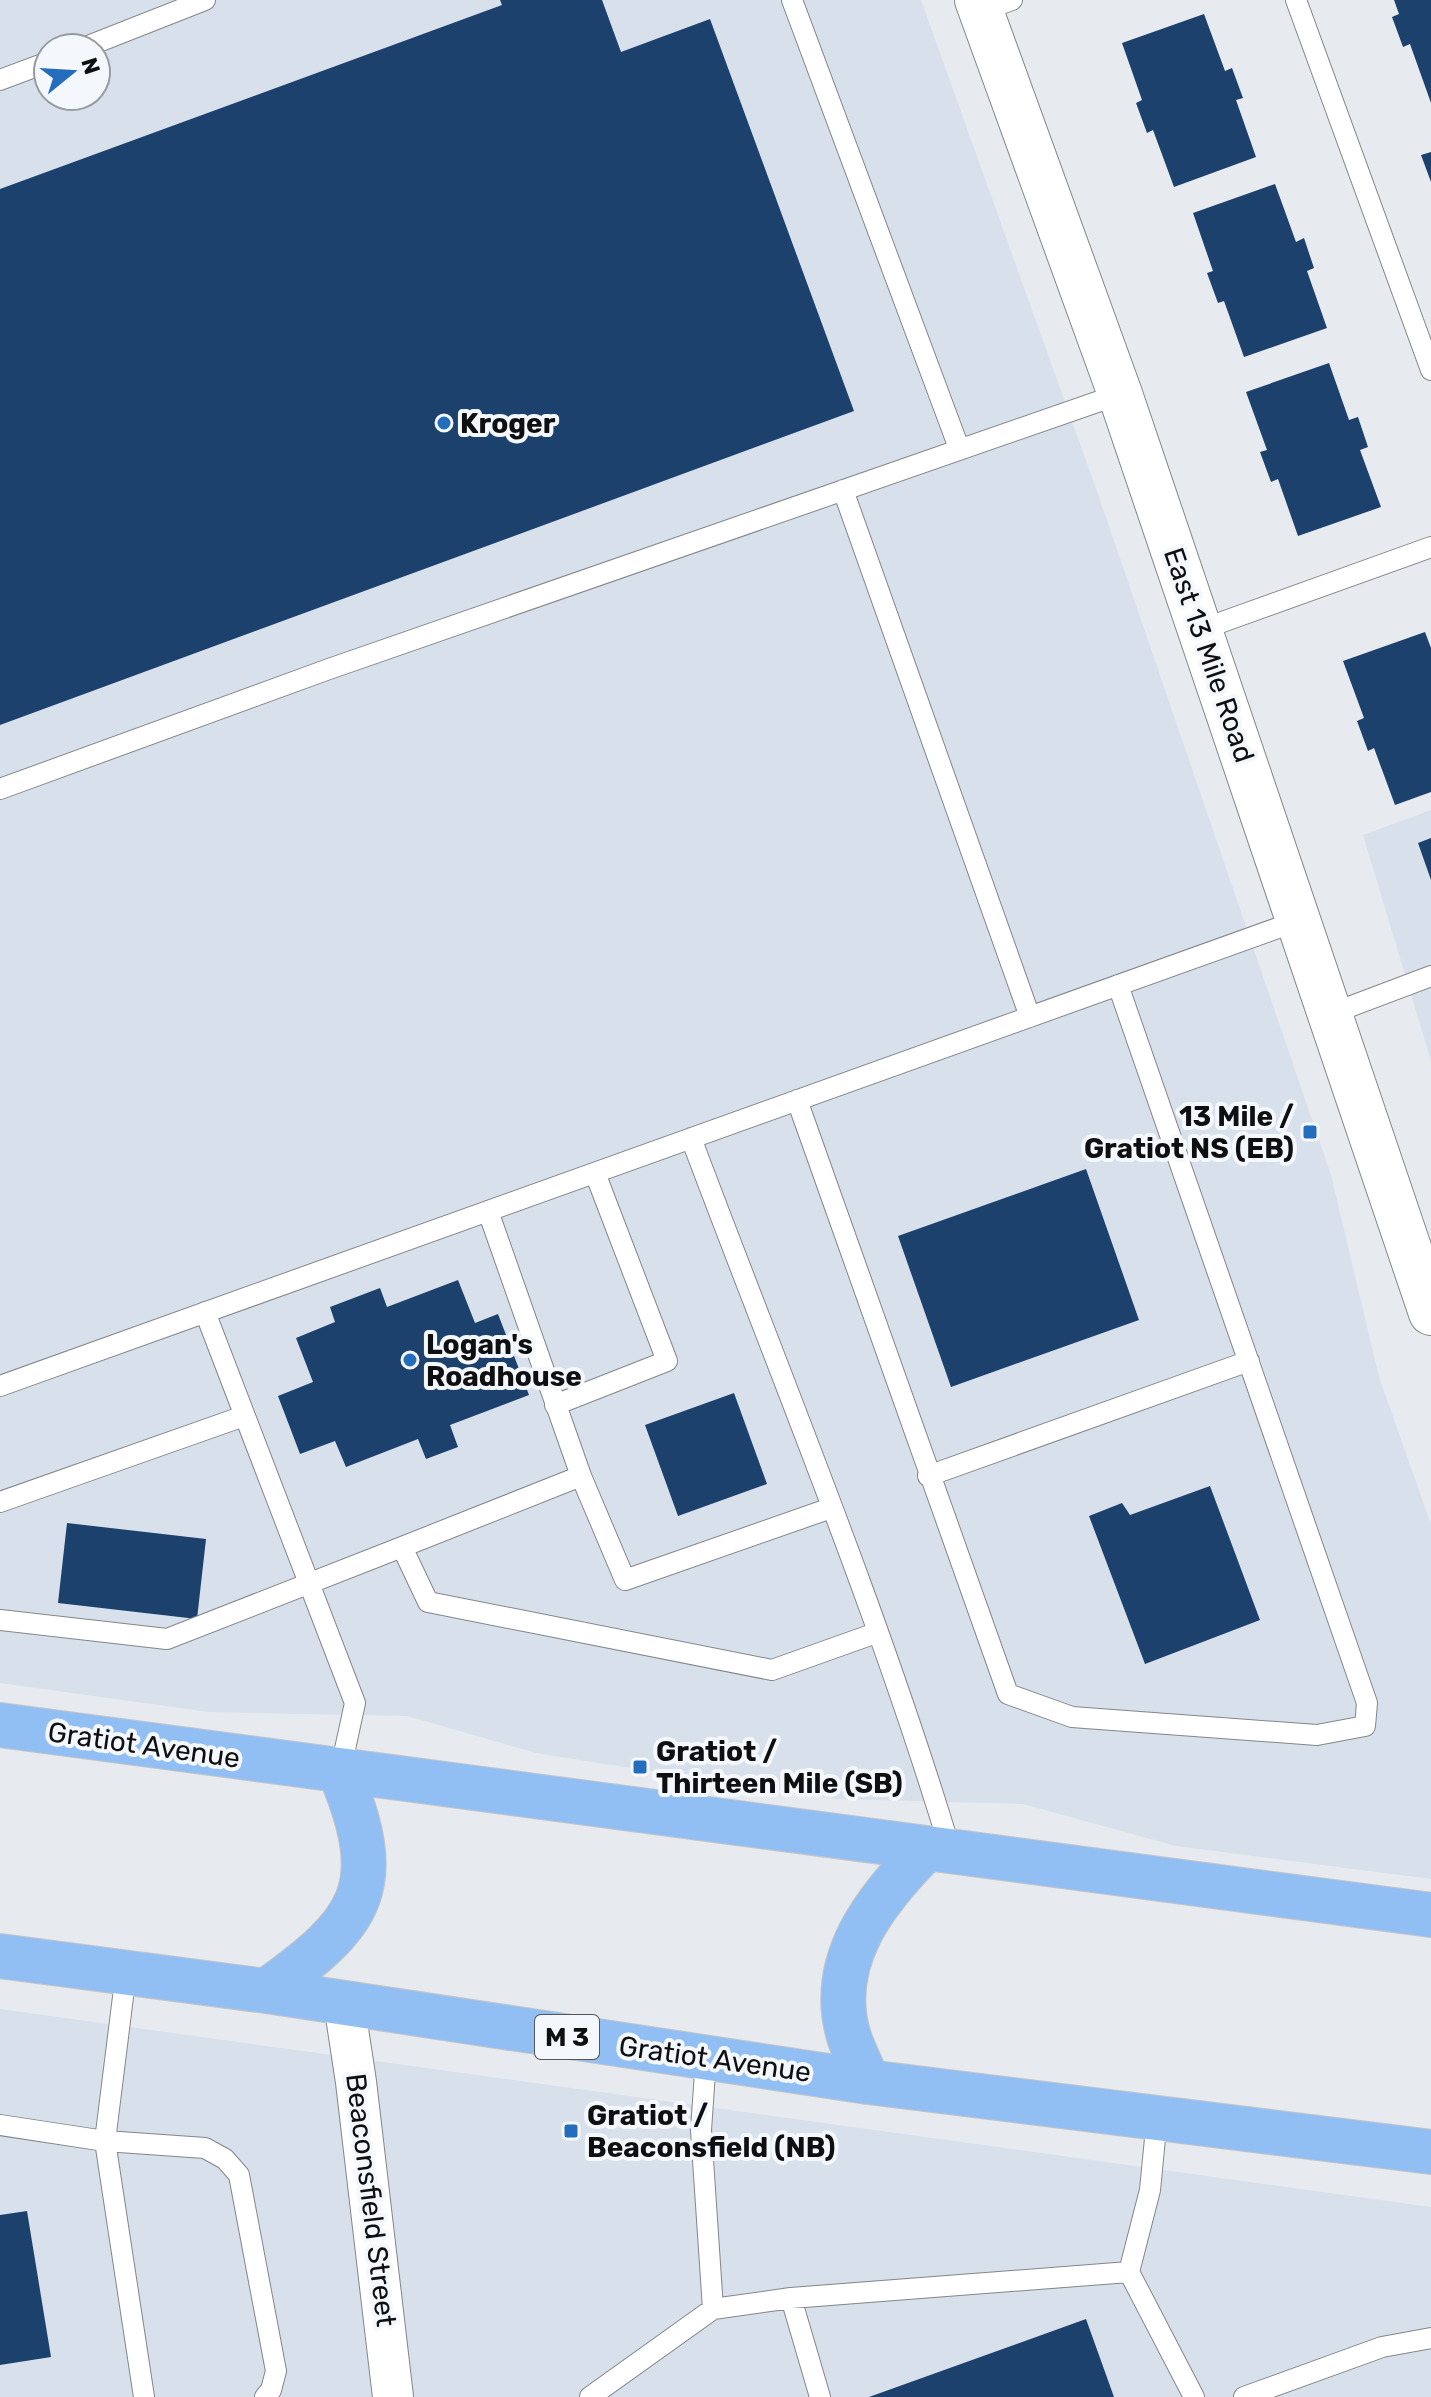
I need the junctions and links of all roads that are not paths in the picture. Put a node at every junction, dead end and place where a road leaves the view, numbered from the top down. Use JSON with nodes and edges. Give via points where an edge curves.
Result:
{"nodes":[{"id":1,"x":205,"y":0,"type":"edge"},
{"id":2,"x":792,"y":0,"type":"edge"},
{"id":3,"x":1296,"y":0,"type":"edge"},
{"id":4,"x":990,"y":4,"type":"edge"},
{"id":5,"x":112,"y":37,"type":"edge"},
{"id":6,"x":32,"y":68,"type":"edge"},
{"id":7,"x":0,"y":80,"type":"edge"},
{"id":8,"x":1431,"y":370,"type":"edge"},
{"id":9,"x":1120,"y":394,"type":"junction"},
{"id":10,"x":959,"y":448,"type":"junction"},
{"id":11,"x":843,"y":490,"type":"junction"},
{"id":12,"x":1431,"y":547,"type":"edge"},
{"id":13,"x":1200,"y":630,"type":"junction"},
{"id":14,"x":0,"y":789,"type":"edge"},
{"id":15,"x":1300,"y":920,"type":"junction"},
{"id":16,"x":1431,"y":976,"type":"edge"},
{"id":17,"x":1118,"y":985,"type":"junction"},
{"id":18,"x":1333,"y":1013,"type":"junction"},
{"id":19,"x":1030,"y":1017,"type":"junction"},
{"id":20,"x":797,"y":1100,"type":"junction"},
{"id":21,"x":691,"y":1138,"type":"junction"},
{"id":22,"x":595,"y":1173,"type":"junction"},
{"id":23,"x":488,"y":1211,"type":"junction"},
{"id":24,"x":205,"y":1312,"type":"junction"},
{"id":25,"x":1431,"y":1313,"type":"edge"},
{"id":26,"x":1249,"y":1361,"type":"junction"},
{"id":27,"x":0,"y":1386,"type":"edge"},
{"id":28,"x":555,"y":1405,"type":"junction"},
{"id":29,"x":244,"y":1416,"type":"junction"},
{"id":30,"x":581,"y":1476,"type":"junction"},
{"id":31,"x":928,"y":1476,"type":"junction"},
{"id":32,"x":0,"y":1502,"type":"edge"},
{"id":33,"x":831,"y":1508,"type":"junction"},
{"id":34,"x":402,"y":1547,"type":"junction"},
{"id":35,"x":308,"y":1583,"type":"junction"},
{"id":36,"x":0,"y":1620,"type":"edge"},
{"id":37,"x":876,"y":1633,"type":"junction"},
{"id":38,"x":0,"y":1725,"type":"edge"},
{"id":39,"x":340,"y":1772,"type":"junction"},
{"id":40,"x":939,"y":1850,"type":"junction"},
{"id":41,"x":1431,"y":1915,"type":"edge"},
{"id":42,"x":0,"y":1956,"type":"edge"},
{"id":43,"x":126,"y":1973,"type":"junction"},
{"id":44,"x":266,"y":1991,"type":"junction"},
{"id":45,"x":344,"y":2003,"type":"junction"},
{"id":46,"x":706,"y":2058,"type":"junction"},
{"id":47,"x":868,"y":2082,"type":"junction"},
{"id":48,"x":1157,"y":2118,"type":"junction"},
{"id":49,"x":0,"y":2125,"type":"edge"},
{"id":50,"x":105,"y":2141,"type":"junction"},
{"id":51,"x":1431,"y":2152,"type":"edge"},
{"id":52,"x":1129,"y":2272,"type":"junction"},
{"id":53,"x":791,"y":2298,"type":"junction"},
{"id":54,"x":713,"y":2309,"type":"junction"},
{"id":55,"x":1431,"y":2338,"type":"edge"},
{"id":56,"x":144,"y":2397,"type":"edge"},
{"id":57,"x":265,"y":2397,"type":"edge"},
{"id":58,"x":393,"y":2397,"type":"edge"},
{"id":59,"x":590,"y":2397,"type":"edge"},
{"id":60,"x":820,"y":2397,"type":"edge"},
{"id":61,"x":1194,"y":2397,"type":"edge"},
{"id":62,"x":1244,"y":2397,"type":"edge"}],
"edges":[{"from":1,"to":5,"type":"lane"},
{"from":2,"to":10,"type":"lane"},
{"from":3,"to":8,"type":"lane"},
{"from":4,"to":9,"type":"main road","name":"East 13 Mile Road"},
{"from":6,"to":7,"type":"lane"},
{"from":9,"to":10,"type":"lane"},
{"from":9,"to":13,"type":"main road","name":"East 13 Mile Road"},
{"from":10,"to":11,"type":"lane"},
{"from":11,"to":14,"type":"lane"},
{"from":11,"to":19,"type":"lane"},
{"from":12,"to":13,"type":"lane"},
{"from":13,"to":15,"type":"main road","name":"East 13 Mile Road"},
{"from":15,"to":17,"type":"lane"},
{"from":15,"to":18,"type":"main road","name":"East 13 Mile Road"},
{"from":16,"to":18,"type":"lane"},
{"from":17,"to":19,"type":"lane"},
{"from":17,"to":26,"type":"lane"},
{"from":18,"to":25,"type":"main road","name":"East 13 Mile Road","via":[[1361,1113]]},
{"from":19,"to":20,"type":"lane"},
{"from":20,"to":21,"type":"lane"},
{"from":20,"to":31,"type":"lane"},
{"from":21,"to":22,"type":"lane"},
{"from":21,"to":33,"type":"lane"},
{"from":22,"to":23,"type":"lane"},
{"from":22,"to":28,"type":"lane","via":[[667,1361]]},
{"from":23,"to":24,"type":"lane"},
{"from":23,"to":28,"type":"lane"},
{"from":24,"to":27,"type":"lane"},
{"from":24,"to":29,"type":"lane"},
{"from":26,"to":31,"type":"lane"},
{"from":26,"to":31,"type":"lane","via":[[1367,1703],[1365,1726],[1317,1735],[1072,1717],[1008,1694]]},
{"from":28,"to":30,"type":"lane"},
{"from":29,"to":32,"type":"lane"},
{"from":29,"to":35,"type":"lane"},
{"from":30,"to":33,"type":"lane","via":[[625,1580]]},
{"from":30,"to":34,"type":"lane"},
{"from":33,"to":37,"type":"lane"},
{"from":34,"to":35,"type":"lane"},
{"from":34,"to":37,"type":"lane","via":[[428,1602],[772,1670]]},
{"from":35,"to":36,"type":"lane","via":[[167,1639]]},
{"from":35,"to":39,"type":"lane","via":[[355,1703]]},
{"from":37,"to":40,"type":"lane"},
{"from":38,"to":39,"type":"main road","name":"Gratiot Avenue"},
{"from":39,"to":40,"type":"main road","name":"Gratiot Avenue"},
{"from":39,"to":44,"type":"main road","via":[[364,1842],[365,1875],[356,1902],[313,1958]]},
{"from":40,"to":41,"type":"main road","name":"Gratiot Avenue"},
{"from":40,"to":47,"type":"main road","via":[[889,1886],[863,1925],[846,1966],[843,2000],[849,2036]]},
{"from":42,"to":43,"type":"main road","name":"Gratiot Avenue","number":"M 3"},
{"from":43,"to":44,"type":"main road","name":"Gratiot Avenue","number":"M 3"},
{"from":43,"to":50,"type":"lane"},
{"from":44,"to":45,"type":"main road","name":"Gratiot Avenue","number":"M 3"},
{"from":45,"to":46,"type":"main road","name":"Gratiot Avenue","number":"M 3"},
{"from":45,"to":58,"type":"street","name":"Beaconsfield Street"},
{"from":46,"to":47,"type":"main road","name":"Gratiot Avenue","number":"M 3"},
{"from":46,"to":54,"type":"lane","via":[[701,2130]]},
{"from":47,"to":48,"type":"main road","name":"Gratiot Avenue","number":"M 3"},
{"from":48,"to":51,"type":"main road","name":"Gratiot Avenue","number":"M 3"},
{"from":48,"to":52,"type":"lane","via":[[1150,2190]]},
{"from":49,"to":50,"type":"lane"},
{"from":50,"to":56,"type":"lane"},
{"from":50,"to":57,"type":"lane","via":[[205,2148],[239,2175],[276,2371]]},
{"from":52,"to":53,"type":"lane"},
{"from":52,"to":61,"type":"lane"},
{"from":53,"to":54,"type":"lane"},
{"from":53,"to":60,"type":"lane"},
{"from":54,"to":59,"type":"lane"},
{"from":55,"to":62,"type":"lane","via":[[1382,2347]]}]}
